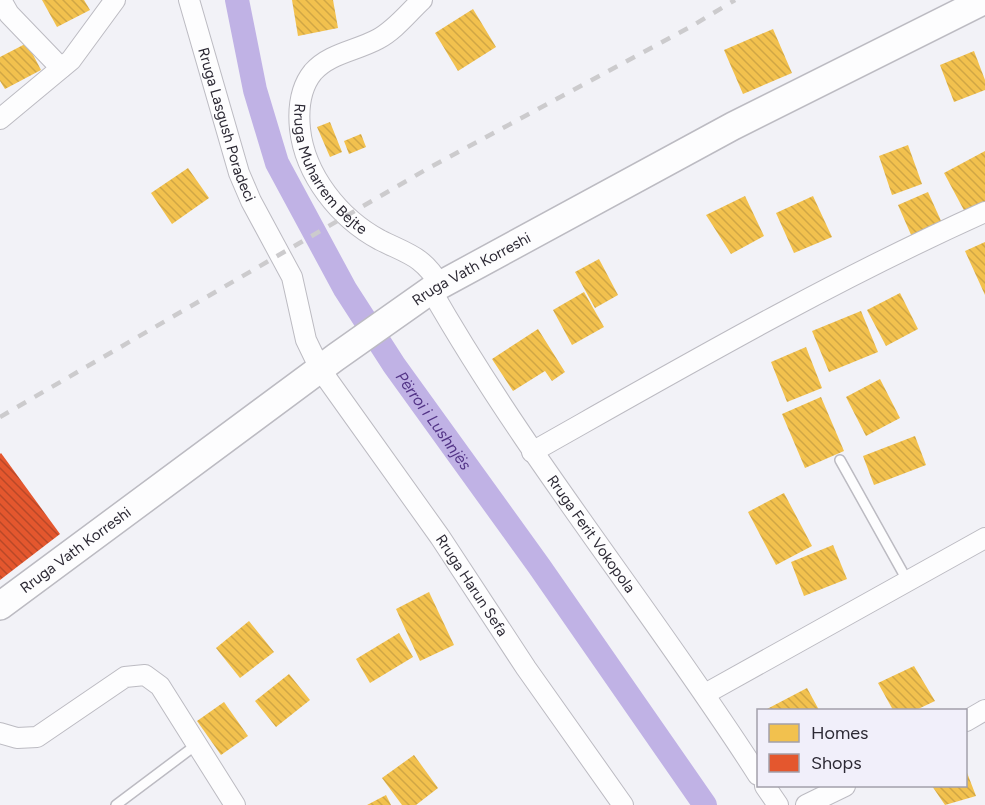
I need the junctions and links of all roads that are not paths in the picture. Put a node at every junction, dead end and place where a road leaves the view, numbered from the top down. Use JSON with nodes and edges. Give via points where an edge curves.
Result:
{"nodes":[{"id":1,"x":1,"y":0,"type":"edge"},
{"id":2,"x":115,"y":0,"type":"edge"},
{"id":3,"x":189,"y":0,"type":"edge"},
{"id":4,"x":422,"y":0,"type":"edge"},
{"id":5,"x":985,"y":0,"type":"edge"},
{"id":6,"x":61,"y":68,"type":"junction"},
{"id":7,"x":0,"y":119,"type":"edge"},
{"id":8,"x":985,"y":212,"type":"edge"},
{"id":9,"x":429,"y":292,"type":"junction"},
{"id":10,"x":328,"y":363,"type":"junction"},
{"id":11,"x":532,"y":452,"type":"junction"},
{"id":12,"x":840,"y":460,"type":"dead end"},
{"id":13,"x":985,"y":538,"type":"edge"},
{"id":14,"x":907,"y":580,"type":"junction"},
{"id":15,"x":0,"y":606,"type":"edge"},
{"id":16,"x":705,"y":694,"type":"junction"},
{"id":17,"x":985,"y":710,"type":"edge"},
{"id":18,"x":967,"y":720,"type":"edge"},
{"id":19,"x":0,"y":733,"type":"edge"},
{"id":20,"x":196,"y":745,"type":"junction"},
{"id":21,"x":757,"y":772,"type":"edge"},
{"id":22,"x":766,"y":787,"type":"edge"},
{"id":23,"x":843,"y":787,"type":"edge"},
{"id":24,"x":116,"y":805,"type":"edge"},
{"id":25,"x":235,"y":805,"type":"edge"},
{"id":26,"x":623,"y":805,"type":"edge"},
{"id":27,"x":777,"y":805,"type":"edge"},
{"id":28,"x":806,"y":805,"type":"edge"}],
"edges":[{"from":1,"to":6,"type":"street","via":[[9,14]]},
{"from":2,"to":6,"type":"street"},
{"from":3,"to":10,"type":"street","name":"Rruga Lasgush Poradeci","via":[[239,173],[297,288],[306,340]]},
{"from":4,"to":9,"type":"street","name":"Rruga Muharrem Bejte","via":[[381,37],[338,54],[315,70],[302,94],[299,115],[305,151],[324,190],[373,236],[421,259]]},
{"from":5,"to":9,"type":"main road","name":"Rruga Vath Korreshi","via":[[733,126]]},
{"from":6,"to":7,"type":"street"},
{"from":8,"to":11,"type":"street","via":[[905,248]]},
{"from":9,"to":10,"type":"main road","name":"Rruga Vath Korreshi"},
{"from":9,"to":11,"type":"street","name":"Rruga Ferit Vokopola"},
{"from":10,"to":15,"type":"main road","name":"Rruga Vath Korreshi"},
{"from":10,"to":26,"type":"street","name":"Rruga Harun Sefa","via":[[559,715]]},
{"from":11,"to":16,"type":"street","name":"Rruga Ferit Vokopola"},
{"from":12,"to":14,"type":"lane"},
{"from":13,"to":14,"type":"street"},
{"from":14,"to":16,"type":"street"},
{"from":16,"to":21,"type":"street","name":"Rruga Ferit Vokopola"},
{"from":17,"to":18,"type":"street"},
{"from":19,"to":20,"type":"street","via":[[17,738],[37,737],[125,677],[145,675],[160,686]]},
{"from":20,"to":24,"type":"lane"},
{"from":20,"to":25,"type":"street"},
{"from":22,"to":27,"type":"street"},
{"from":23,"to":28,"type":"street"}]}
